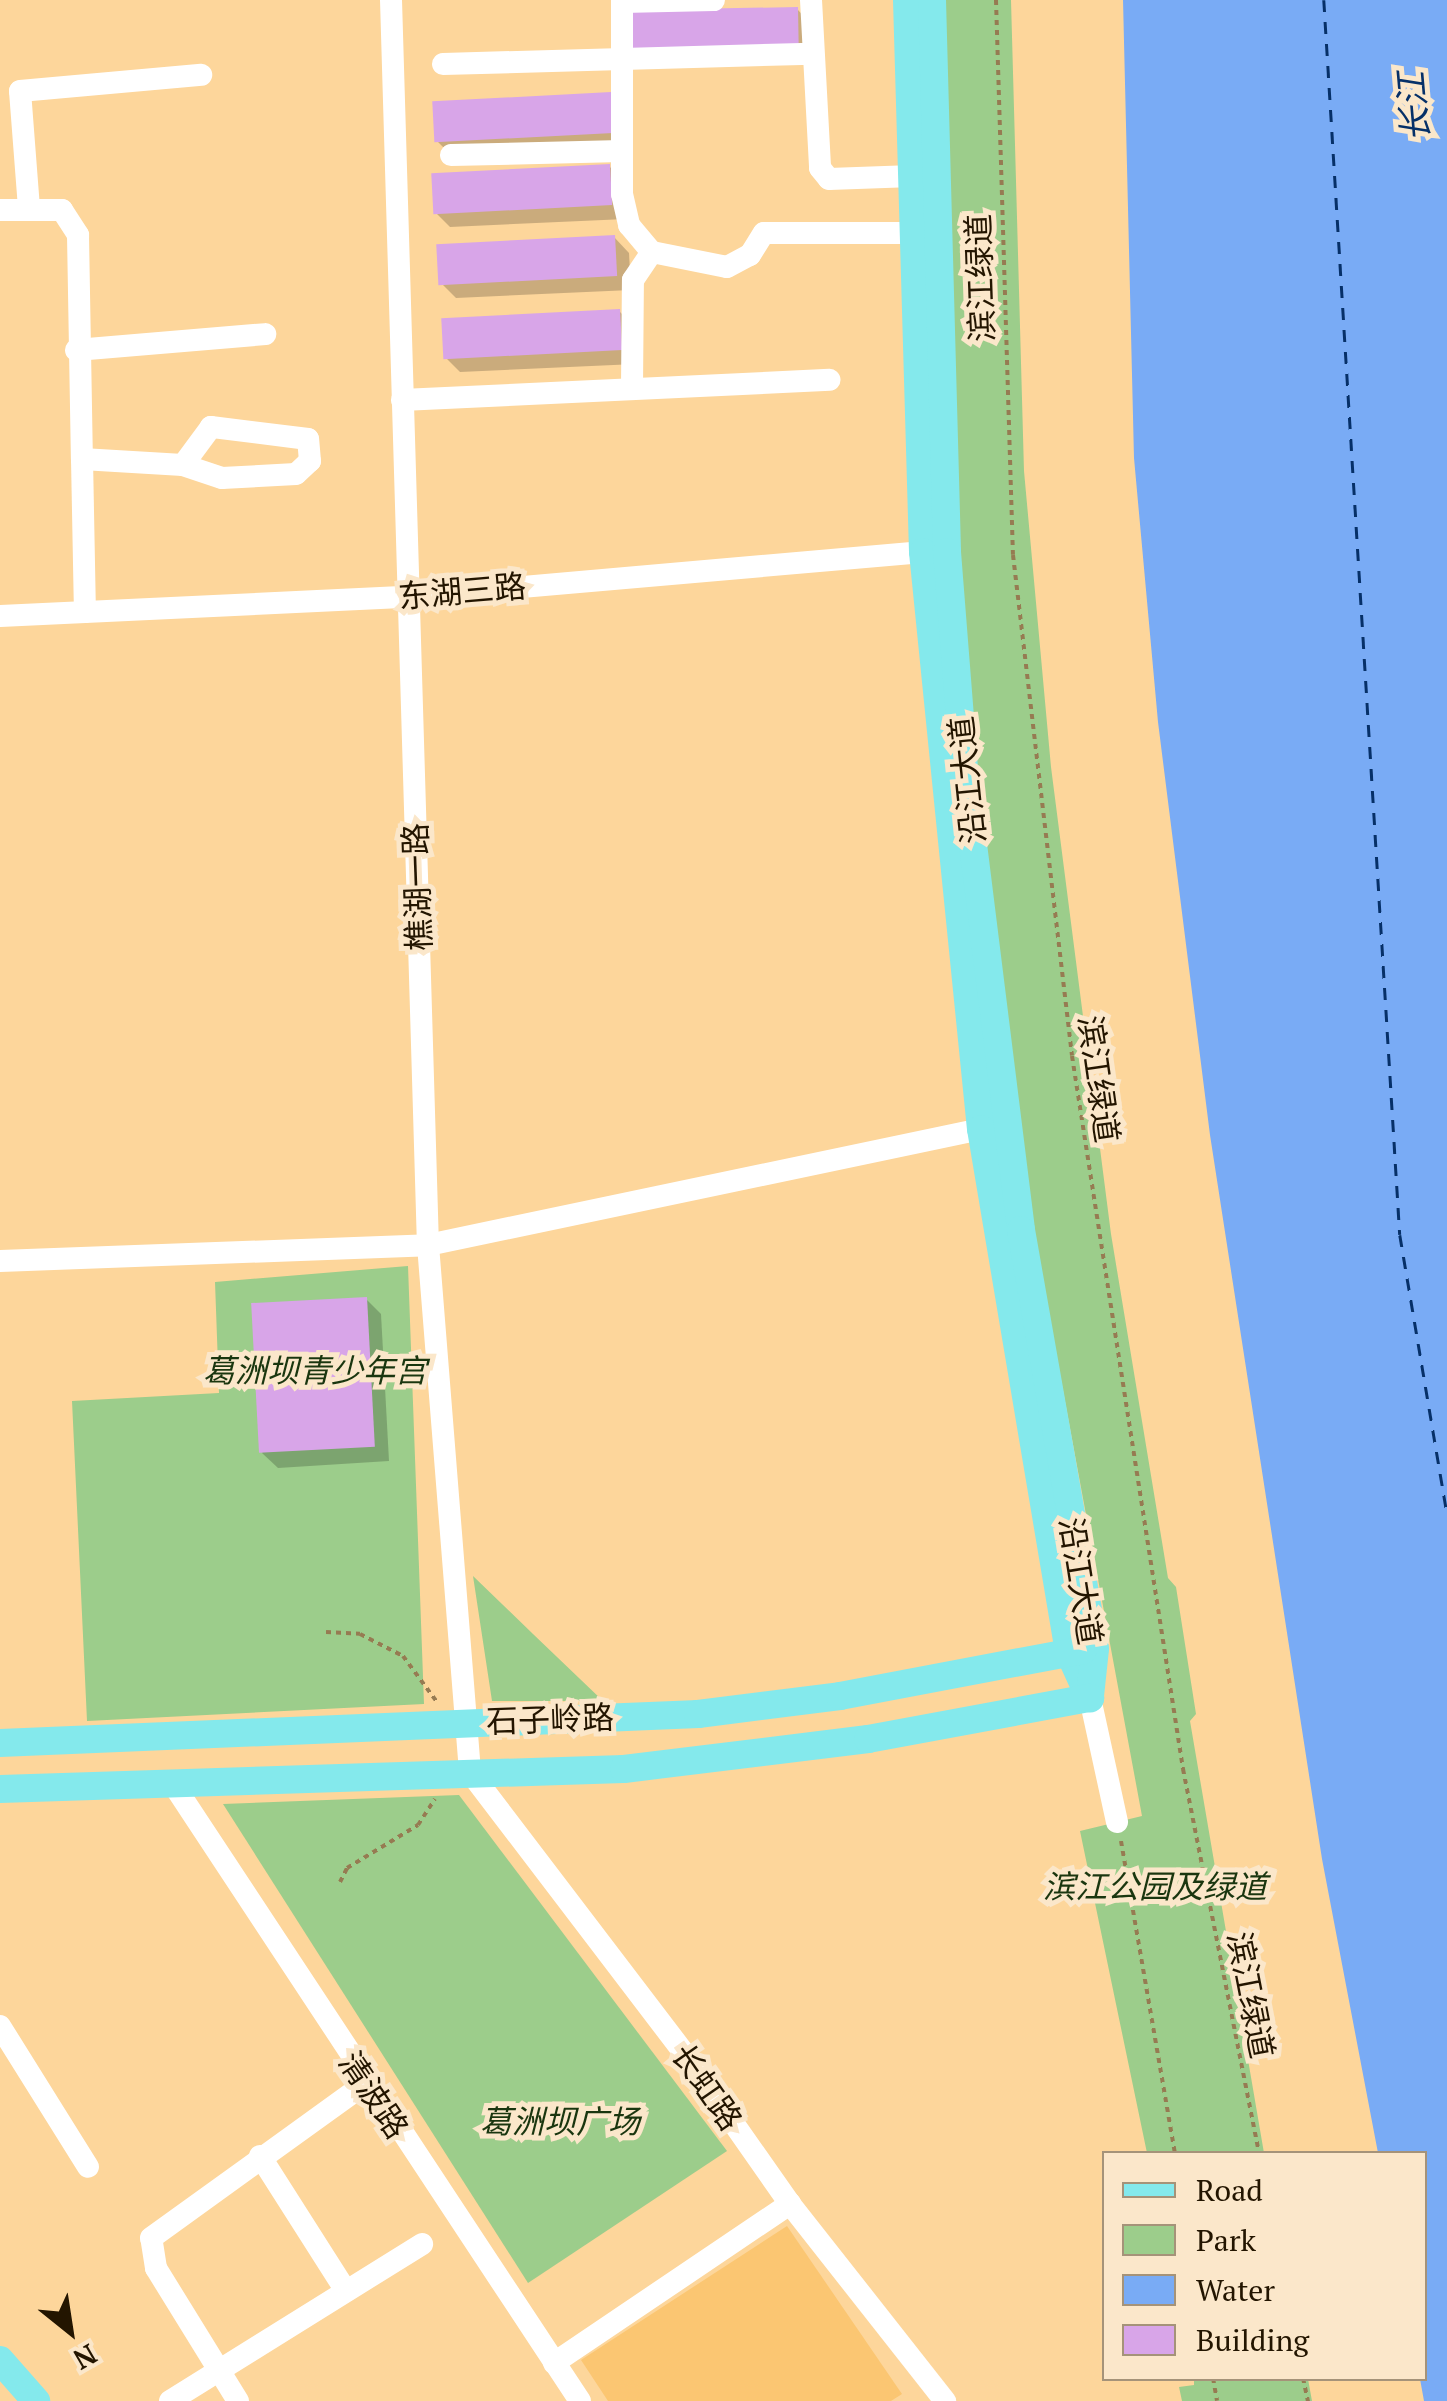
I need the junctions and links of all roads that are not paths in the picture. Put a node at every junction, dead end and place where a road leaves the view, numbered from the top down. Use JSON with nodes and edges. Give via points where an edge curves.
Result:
{"nodes":[{"id":1,"x":392,"y":0,"type":"edge"},
{"id":2,"x":714,"y":0,"type":"edge"},
{"id":3,"x":811,"y":0,"type":"edge"},
{"id":4,"x":908,"y":0,"type":"edge"},
{"id":5,"x":932,"y":0,"type":"edge"},
{"id":6,"x":622,"y":1,"type":"edge"},
{"id":7,"x":812,"y":54,"type":"junction"},
{"id":8,"x":622,"y":60,"type":"junction"},
{"id":9,"x":443,"y":64,"type":"dead end"},
{"id":10,"x":202,"y":74,"type":"dead end"},
{"id":11,"x":622,"y":151,"type":"junction"},
{"id":12,"x":450,"y":154,"type":"dead end"},
{"id":13,"x":913,"y":176,"type":"junction"},
{"id":14,"x":29,"y":208,"type":"junction"},
{"id":15,"x":0,"y":210,"type":"edge"},
{"id":16,"x":916,"y":233,"type":"junction"},
{"id":17,"x":652,"y":252,"type":"junction"},
{"id":18,"x":265,"y":334,"type":"dead end"},
{"id":19,"x":76,"y":350,"type":"junction"},
{"id":20,"x":830,"y":380,"type":"dead end"},
{"id":21,"x":632,"y":387,"type":"junction"},
{"id":22,"x":402,"y":400,"type":"junction"},
{"id":23,"x":82,"y":459,"type":"junction"},
{"id":24,"x":183,"y":465,"type":"junction"},
{"id":25,"x":923,"y":552,"type":"junction"},
{"id":26,"x":408,"y":596,"type":"junction"},
{"id":27,"x":85,"y":612,"type":"junction"},
{"id":28,"x":0,"y":616,"type":"edge"},
{"id":29,"x":981,"y":1129,"type":"junction"},
{"id":30,"x":428,"y":1245,"type":"junction"},
{"id":31,"x":0,"y":1261,"type":"edge"},
{"id":32,"x":1082,"y":1650,"type":"junction"},
{"id":33,"x":1090,"y":1698,"type":"junction"},
{"id":34,"x":466,"y":1722,"type":"junction"},
{"id":35,"x":0,"y":1743,"type":"edge"},
{"id":36,"x":470,"y":1772,"type":"junction"},
{"id":37,"x":174,"y":1784,"type":"junction"},
{"id":38,"x":0,"y":1789,"type":"edge"},
{"id":39,"x":1117,"y":1822,"type":"road end"},
{"id":40,"x":0,"y":2026,"type":"edge"},
{"id":41,"x":366,"y":2083,"type":"junction"},
{"id":42,"x":260,"y":2156,"type":"junction"},
{"id":43,"x":88,"y":2167,"type":"dead end"},
{"id":44,"x":790,"y":2204,"type":"junction"},
{"id":45,"x":422,"y":2244,"type":"dead end"},
{"id":46,"x":346,"y":2291,"type":"junction"},
{"id":47,"x":0,"y":2360,"type":"edge"},
{"id":48,"x":554,"y":2362,"type":"junction"},
{"id":49,"x":218,"y":2372,"type":"junction"},
{"id":50,"x":935,"y":2397,"type":"edge"},
{"id":51,"x":36,"y":2401,"type":"edge"},
{"id":52,"x":170,"y":2401,"type":"edge"},
{"id":53,"x":238,"y":2401,"type":"edge"},
{"id":54,"x":580,"y":2401,"type":"edge"}],
"edges":[{"from":1,"to":22,"type":"street","name":"樵湖一路"},
{"from":2,"to":6,"type":"street"},
{"from":3,"to":7,"type":"street"},
{"from":4,"to":13,"type":"main road","name":"沿江大道"},
{"from":5,"to":32,"type":"main road","name":"沿江大道","via":[[947,552],[966,780],[1020,1230]]},
{"from":6,"to":8,"type":"street"},
{"from":7,"to":8,"type":"street"},
{"from":7,"to":13,"type":"street","via":[[815,154],[828,179]]},
{"from":8,"to":9,"type":"street"},
{"from":8,"to":11,"type":"street"},
{"from":10,"to":14,"type":"street","via":[[20,91]]},
{"from":11,"to":12,"type":"street"},
{"from":11,"to":17,"type":"street","via":[[629,226]]},
{"from":13,"to":16,"type":"main road","name":"沿江大道"},
{"from":14,"to":15,"type":"street"},
{"from":14,"to":19,"type":"street","via":[[62,210],[78,235]]},
{"from":16,"to":17,"type":"street","via":[[764,233],[750,255],[727,267]]},
{"from":16,"to":25,"type":"main road","name":"沿江大道"},
{"from":17,"to":21,"type":"street","via":[[634,280]]},
{"from":18,"to":19,"type":"street"},
{"from":19,"to":23,"type":"street"},
{"from":20,"to":21,"type":"street"},
{"from":21,"to":22,"type":"street"},
{"from":22,"to":26,"type":"street","name":"樵湖一路"},
{"from":23,"to":24,"type":"street"},
{"from":23,"to":27,"type":"street"},
{"from":24,"to":24,"type":"street","via":[[222,478],[296,474],[310,460],[308,439],[211,428]]},
{"from":25,"to":26,"type":"street","name":"东湖三路"},
{"from":25,"to":29,"type":"main road","name":"沿江大道"},
{"from":26,"to":27,"type":"street","name":"东湖三路"},
{"from":26,"to":30,"type":"street","name":"樵湖一路"},
{"from":27,"to":28,"type":"street","name":"东湖三路"},
{"from":29,"to":30,"type":"street"},
{"from":29,"to":32,"type":"main road","name":"沿江大道"},
{"from":30,"to":31,"type":"street"},
{"from":30,"to":34,"type":"street","name":"樵湖一路"},
{"from":32,"to":33,"type":"main road","name":"沿江大道"},
{"from":32,"to":34,"type":"main road","name":"石子岭路","via":[[840,1696],[698,1714]]},
{"from":33,"to":36,"type":"main road","name":"石子岭路","via":[[765,1754],[624,1770]]},
{"from":33,"to":39,"type":"street"},
{"from":34,"to":35,"type":"main road","name":"石子岭路"},
{"from":34,"to":36,"type":"street","name":"樵湖一路"},
{"from":36,"to":37,"type":"main road","name":"石子岭路"},
{"from":36,"to":44,"type":"street","name":"长虹路"},
{"from":37,"to":38,"type":"main road","name":"石子岭路"},
{"from":37,"to":41,"type":"street","name":"清波路"},
{"from":40,"to":43,"type":"street"},
{"from":41,"to":42,"type":"street"},
{"from":41,"to":48,"type":"street","name":"清波路"},
{"from":42,"to":46,"type":"street"},
{"from":42,"to":49,"type":"street","via":[[151,2238],[156,2268]]},
{"from":44,"to":48,"type":"street"},
{"from":44,"to":50,"type":"street","name":"长虹路"},
{"from":45,"to":46,"type":"street"},
{"from":46,"to":49,"type":"street"},
{"from":47,"to":51,"type":"main road"},
{"from":48,"to":54,"type":"street","name":"清波路"},
{"from":49,"to":52,"type":"street"},
{"from":49,"to":53,"type":"street"}]}
